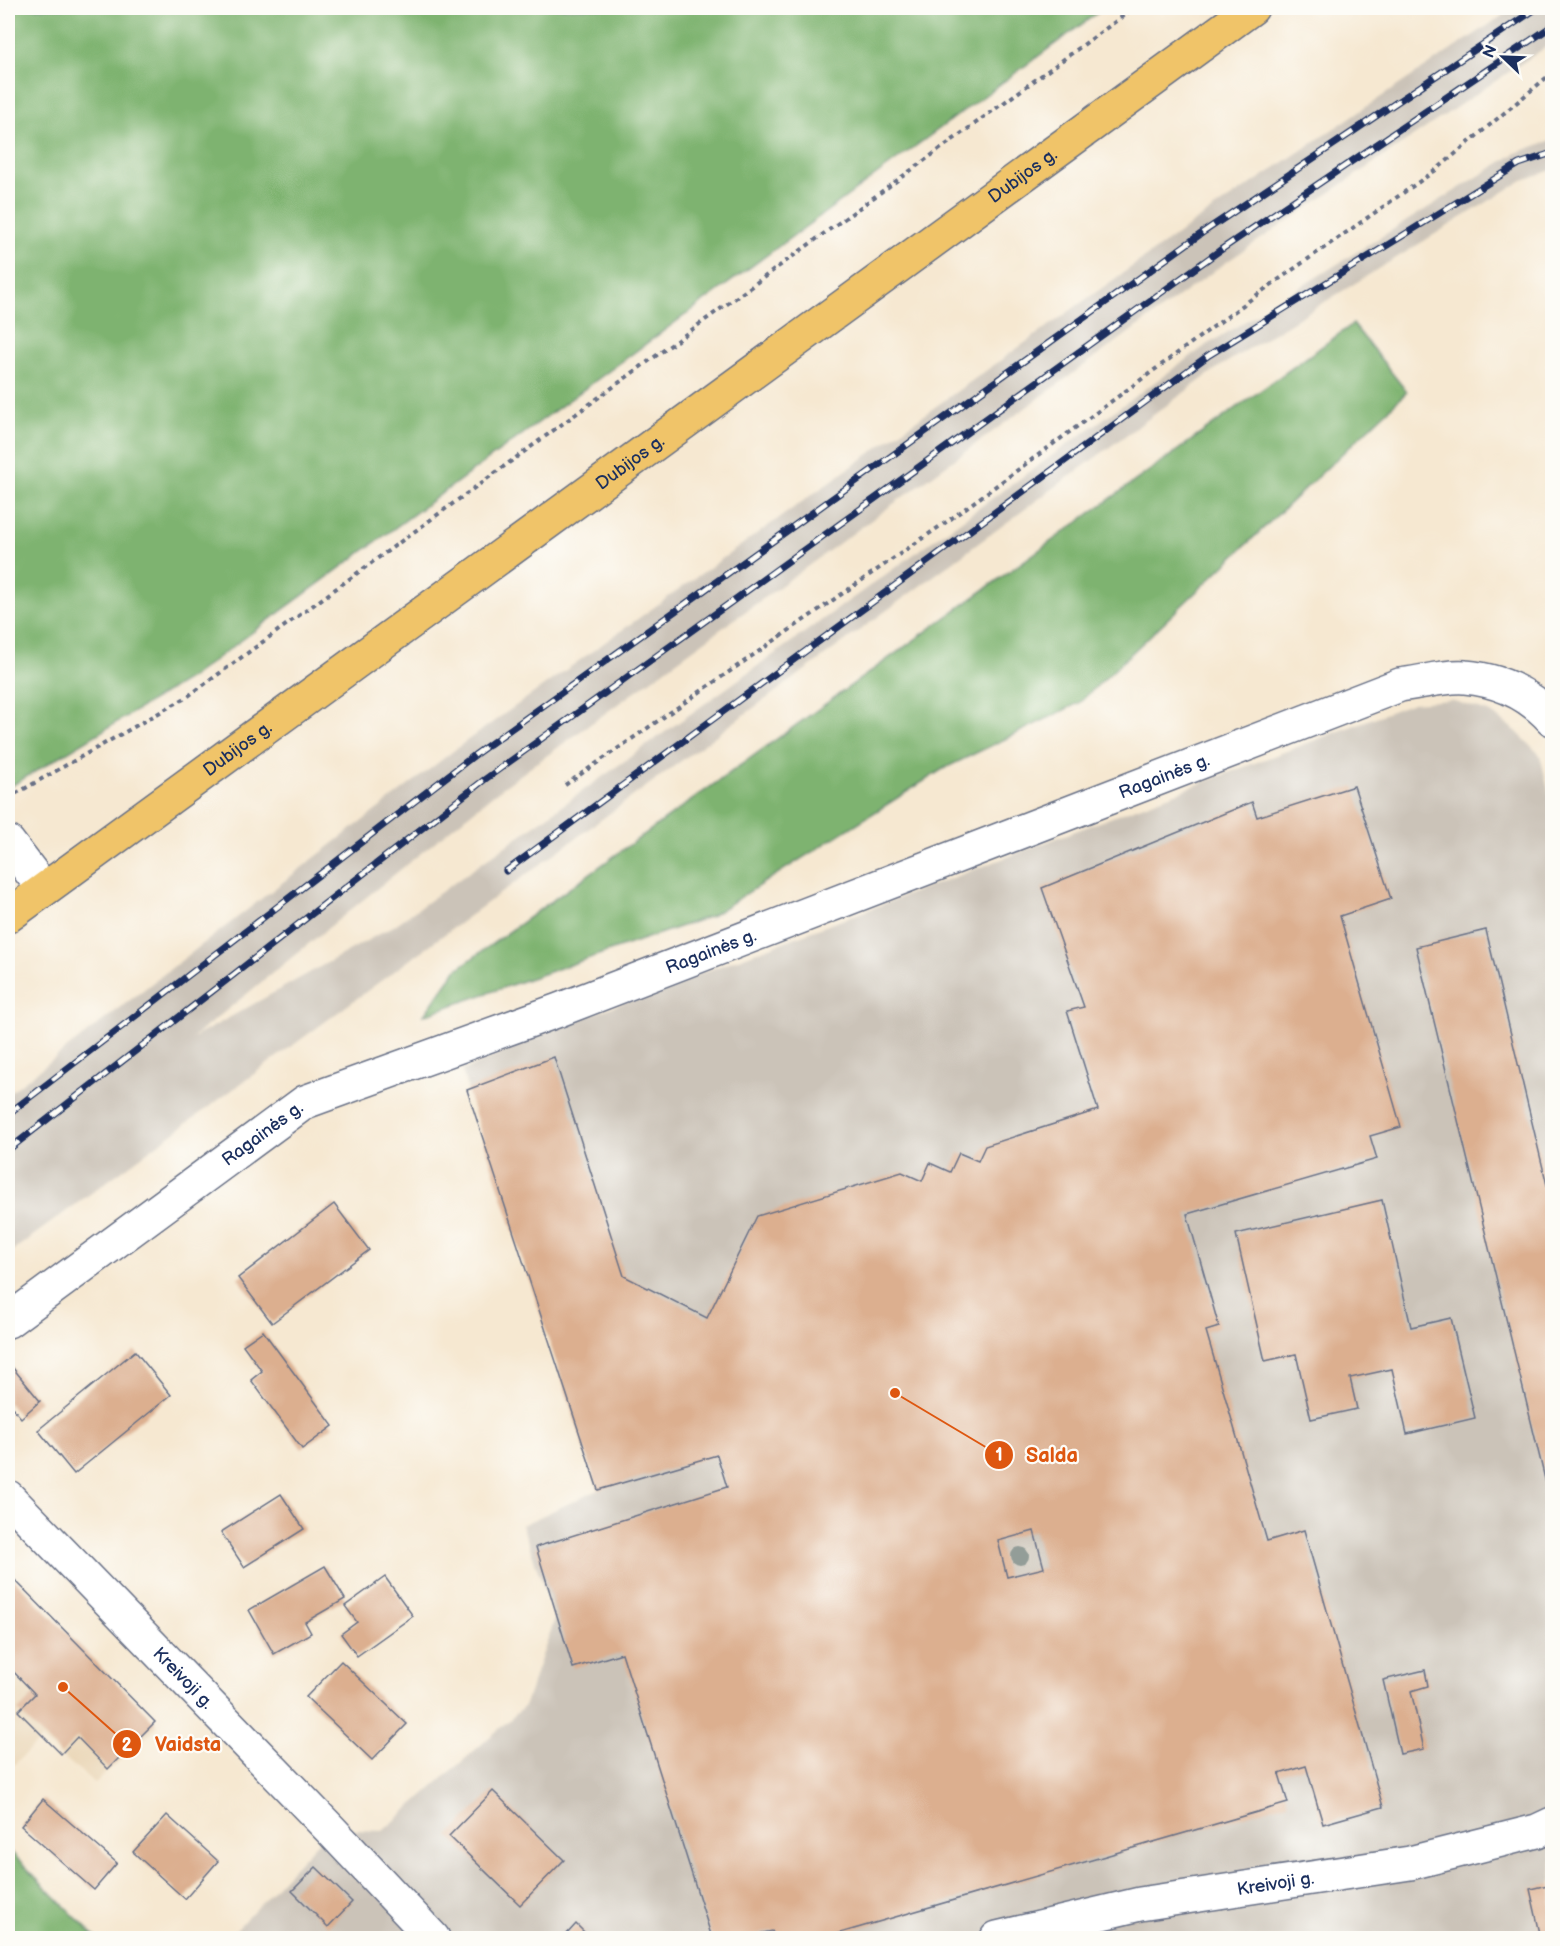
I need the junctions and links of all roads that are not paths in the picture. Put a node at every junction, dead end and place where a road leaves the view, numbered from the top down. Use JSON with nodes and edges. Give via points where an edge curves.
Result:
{"nodes":[{"id":1,"x":1252,"y":8,"type":"edge"},
{"id":2,"x":1552,"y":719,"type":"edge"},
{"id":3,"x":8,"y":842,"type":"edge"},
{"id":4,"x":44,"y":889,"type":"junction"},
{"id":5,"x":8,"y":916,"type":"edge"},
{"id":6,"x":8,"y":1321,"type":"edge"},
{"id":7,"x":8,"y":1497,"type":"edge"},
{"id":8,"x":1552,"y":1824,"type":"edge"},
{"id":9,"x":433,"y":1938,"type":"edge"},
{"id":10,"x":997,"y":1938,"type":"edge"}],
"edges":[{"from":1,"to":4,"type":"main road","name":"Dubijos g."},
{"from":2,"to":6,"type":"street","name":"Ragainės g.","via":[[1539,705],[1502,684],[1464,676],[1400,685],[559,1010],[305,1102]]},
{"from":3,"to":4,"type":"street"},
{"from":4,"to":5,"type":"main road","name":"Dubijos g."},
{"from":7,"to":9,"type":"street","name":"Kreivoji g."},
{"from":8,"to":10,"type":"street","name":"Kreivoji g.","via":[[1410,1863],[1140,1904]]}]}
